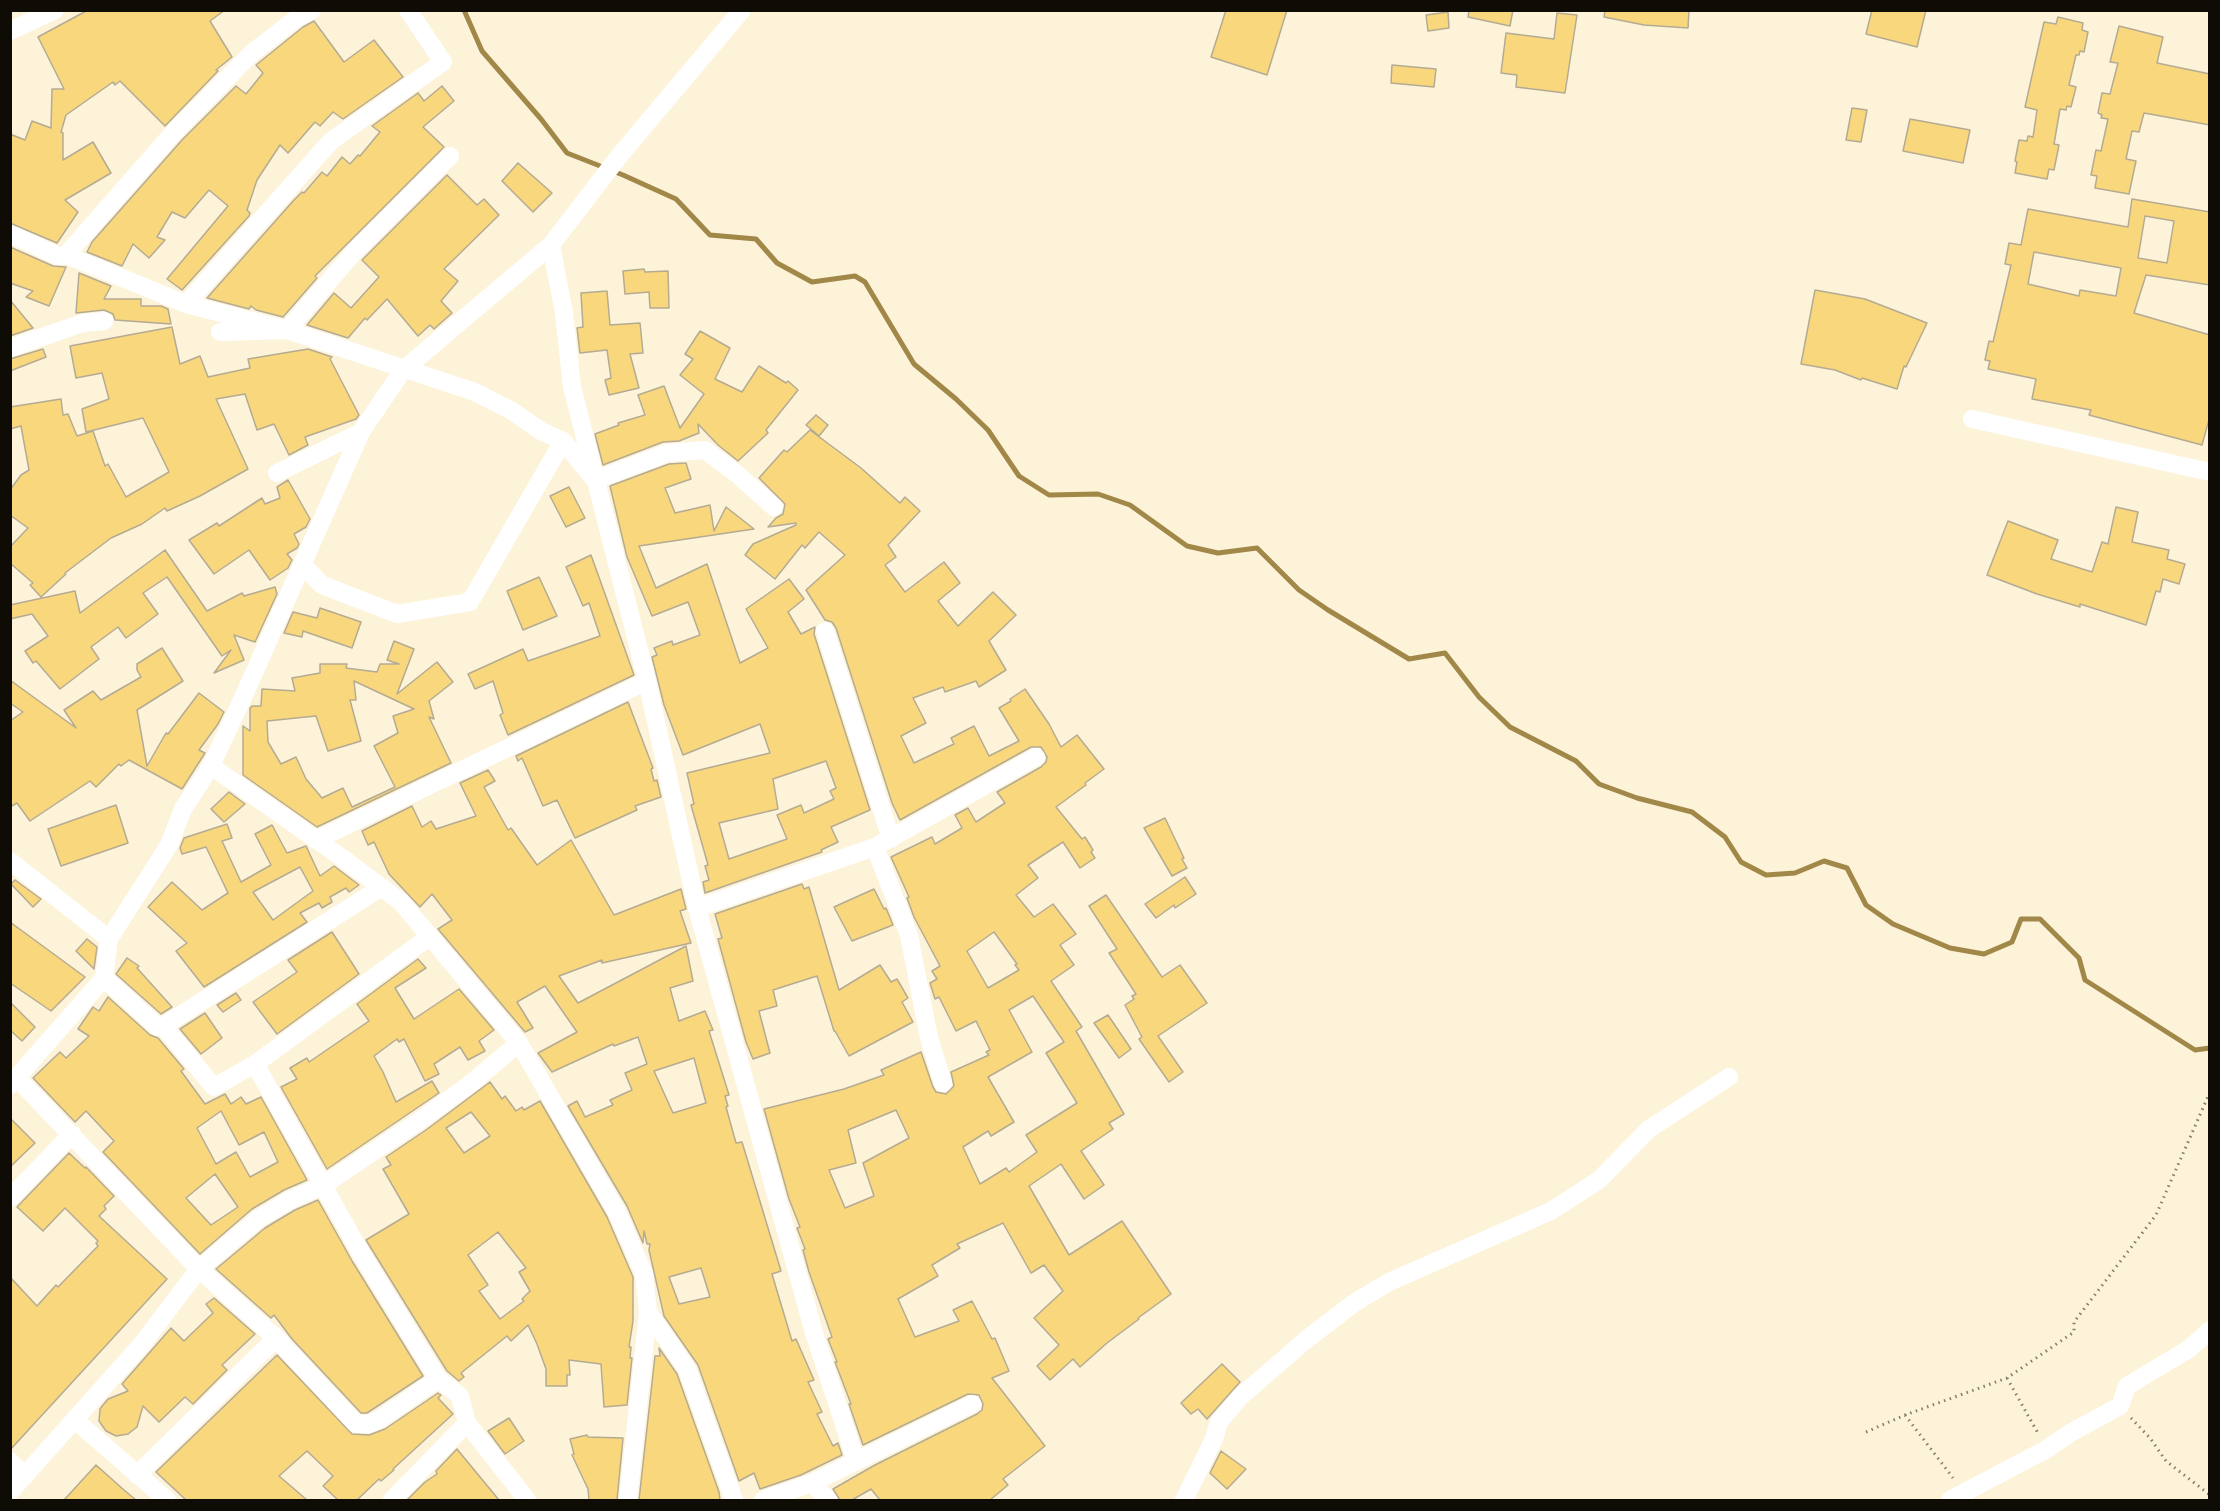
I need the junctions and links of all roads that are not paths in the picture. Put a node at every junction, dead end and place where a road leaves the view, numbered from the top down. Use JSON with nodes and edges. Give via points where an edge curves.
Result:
{"nodes":[{"id":1,"x":55,"y":10,"type":"edge"},
{"id":2,"x":312,"y":10,"type":"edge"},
{"id":3,"x":408,"y":10,"type":"edge"},
{"id":4,"x":742,"y":10,"type":"edge"},
{"id":5,"x":10,"y":31,"type":"edge"},
{"id":6,"x":450,"y":156,"type":"dead end"},
{"id":7,"x":10,"y":234,"type":"edge"},
{"id":8,"x":551,"y":245,"type":"junction"},
{"id":9,"x":66,"y":255,"type":"junction"},
{"id":10,"x":186,"y":304,"type":"junction"},
{"id":11,"x":104,"y":321,"type":"dead end"},
{"id":12,"x":287,"y":330,"type":"junction"},
{"id":13,"x":220,"y":332,"type":"dead end"},
{"id":14,"x":10,"y":348,"type":"edge"},
{"id":15,"x":403,"y":370,"type":"junction"},
{"id":16,"x":1972,"y":419,"type":"dead end"},
{"id":17,"x":361,"y":432,"type":"junction"},
{"id":18,"x":563,"y":441,"type":"junction"},
{"id":19,"x":2210,"y":472,"type":"edge"},
{"id":20,"x":277,"y":473,"type":"dead end"},
{"id":21,"x":595,"y":480,"type":"junction"},
{"id":22,"x":774,"y":507,"type":"dead end"},
{"id":23,"x":303,"y":565,"type":"junction"},
{"id":24,"x":825,"y":631,"type":"dead end"},
{"id":25,"x":647,"y":681,"type":"junction"},
{"id":26,"x":1036,"y":757,"type":"dead end"},
{"id":27,"x":210,"y":766,"type":"junction"},
{"id":28,"x":316,"y":840,"type":"junction"},
{"id":29,"x":883,"y":843,"type":"junction"},
{"id":30,"x":10,"y":861,"type":"edge"},
{"id":31,"x":382,"y":887,"type":"junction"},
{"id":32,"x":697,"y":908,"type":"junction"},
{"id":33,"x":429,"y":937,"type":"junction"},
{"id":34,"x":109,"y":939,"type":"junction"},
{"id":35,"x":104,"y":978,"type":"junction"},
{"id":36,"x":163,"y":1026,"type":"junction"},
{"id":37,"x":519,"y":1043,"type":"junction"},
{"id":38,"x":255,"y":1064,"type":"junction"},
{"id":39,"x":1729,"y":1077,"type":"dead end"},
{"id":40,"x":14,"y":1082,"type":"edge"},
{"id":41,"x":943,"y":1083,"type":"dead end"},
{"id":42,"x":72,"y":1134,"type":"junction"},
{"id":43,"x":322,"y":1186,"type":"junction"},
{"id":44,"x":10,"y":1198,"type":"edge"},
{"id":45,"x":200,"y":1269,"type":"junction"},
{"id":46,"x":648,"y":1312,"type":"junction"},
{"id":47,"x":2210,"y":1330,"type":"edge"},
{"id":48,"x":276,"y":1338,"type":"junction"},
{"id":49,"x":438,"y":1379,"type":"junction"},
{"id":50,"x":972,"y":1404,"type":"dead end"},
{"id":51,"x":75,"y":1420,"type":"junction"},
{"id":52,"x":467,"y":1424,"type":"junction"},
{"id":53,"x":10,"y":1461,"type":"edge"},
{"id":54,"x":856,"y":1461,"type":"junction"},
{"id":55,"x":137,"y":1475,"type":"junction"},
{"id":56,"x":25,"y":1476,"type":"junction"},
{"id":57,"x":812,"y":1483,"type":"junction"},
{"id":58,"x":10,"y":1492,"type":"edge"},
{"id":59,"x":1957,"y":1496,"type":"edge"},
{"id":60,"x":167,"y":1500,"type":"edge"},
{"id":61,"x":392,"y":1500,"type":"edge"},
{"id":62,"x":527,"y":1500,"type":"edge"},
{"id":63,"x":628,"y":1500,"type":"edge"},
{"id":64,"x":734,"y":1500,"type":"edge"},
{"id":65,"x":763,"y":1500,"type":"edge"},
{"id":66,"x":828,"y":1500,"type":"edge"},
{"id":67,"x":1184,"y":1500,"type":"edge"}],
"edges":[{"from":1,"to":5,"type":"street"},
{"from":2,"to":9,"type":"street","via":[[253,52],[174,132]]},
{"from":3,"to":10,"type":"street","via":[[442,62],[331,141]]},
{"from":4,"to":8,"type":"street","via":[[620,155]]},
{"from":6,"to":12,"type":"street","via":[[355,251]]},
{"from":7,"to":9,"type":"street","via":[[58,256]]},
{"from":8,"to":15,"type":"street"},
{"from":8,"to":21,"type":"street","via":[[564,312],[572,387]]},
{"from":9,"to":10,"type":"street"},
{"from":10,"to":12,"type":"street"},
{"from":11,"to":14,"type":"street","via":[[83,323]]},
{"from":12,"to":13,"type":"street"},
{"from":12,"to":15,"type":"street"},
{"from":15,"to":17,"type":"street"},
{"from":15,"to":18,"type":"street","via":[[475,392]]},
{"from":16,"to":19,"type":"street"},
{"from":17,"to":20,"type":"street"},
{"from":17,"to":23,"type":"street"},
{"from":18,"to":21,"type":"street"},
{"from":18,"to":23,"type":"street","via":[[470,602],[397,614],[322,585]]},
{"from":21,"to":22,"type":"street","via":[[667,453],[705,450]]},
{"from":21,"to":25,"type":"street"},
{"from":23,"to":27,"type":"street"},
{"from":24,"to":29,"type":"street"},
{"from":25,"to":28,"type":"street"},
{"from":25,"to":32,"type":"street"},
{"from":26,"to":29,"type":"street"},
{"from":27,"to":28,"type":"street"},
{"from":27,"to":34,"type":"street","via":[[183,809],[169,845]]},
{"from":28,"to":31,"type":"street"},
{"from":29,"to":32,"type":"street"},
{"from":29,"to":41,"type":"street"},
{"from":30,"to":34,"type":"street"},
{"from":31,"to":33,"type":"street","via":[[401,902]]},
{"from":31,"to":36,"type":"street"},
{"from":32,"to":54,"type":"street","via":[[814,1333]]},
{"from":33,"to":37,"type":"street"},
{"from":33,"to":38,"type":"street"},
{"from":34,"to":35,"type":"street"},
{"from":35,"to":36,"type":"street","via":[[158,1027]]},
{"from":35,"to":40,"type":"street"},
{"from":36,"to":38,"type":"street","via":[[214,1087]]},
{"from":37,"to":43,"type":"street","via":[[470,1084]]},
{"from":37,"to":46,"type":"street","via":[[617,1212],[644,1274]]},
{"from":38,"to":43,"type":"street"},
{"from":39,"to":67,"type":"street","via":[[1649,1129],[1599,1180],[1551,1211],[1389,1282],[1306,1339],[1240,1397],[1218,1422],[1214,1439]]},
{"from":40,"to":42,"type":"street"},
{"from":42,"to":44,"type":"street"},
{"from":42,"to":45,"type":"street"},
{"from":43,"to":45,"type":"street","via":[[258,1219]]},
{"from":43,"to":49,"type":"street"},
{"from":45,"to":48,"type":"street"},
{"from":45,"to":51,"type":"street","via":[[142,1344]]},
{"from":46,"to":63,"type":"street"},
{"from":46,"to":64,"type":"street","via":[[687,1369]]},
{"from":47,"to":59,"type":"street","via":[[2189,1349],[2127,1386],[2120,1406]]},
{"from":48,"to":49,"type":"street","via":[[356,1424],[380,1419]]},
{"from":48,"to":55,"type":"street"},
{"from":49,"to":52,"type":"street","via":[[460,1396]]},
{"from":50,"to":54,"type":"street"},
{"from":51,"to":55,"type":"street"},
{"from":51,"to":56,"type":"street"},
{"from":52,"to":61,"type":"street"},
{"from":52,"to":62,"type":"street"},
{"from":53,"to":56,"type":"street"},
{"from":54,"to":57,"type":"street"},
{"from":55,"to":60,"type":"street"},
{"from":56,"to":58,"type":"street"},
{"from":57,"to":65,"type":"street"},
{"from":57,"to":66,"type":"street"}]}
